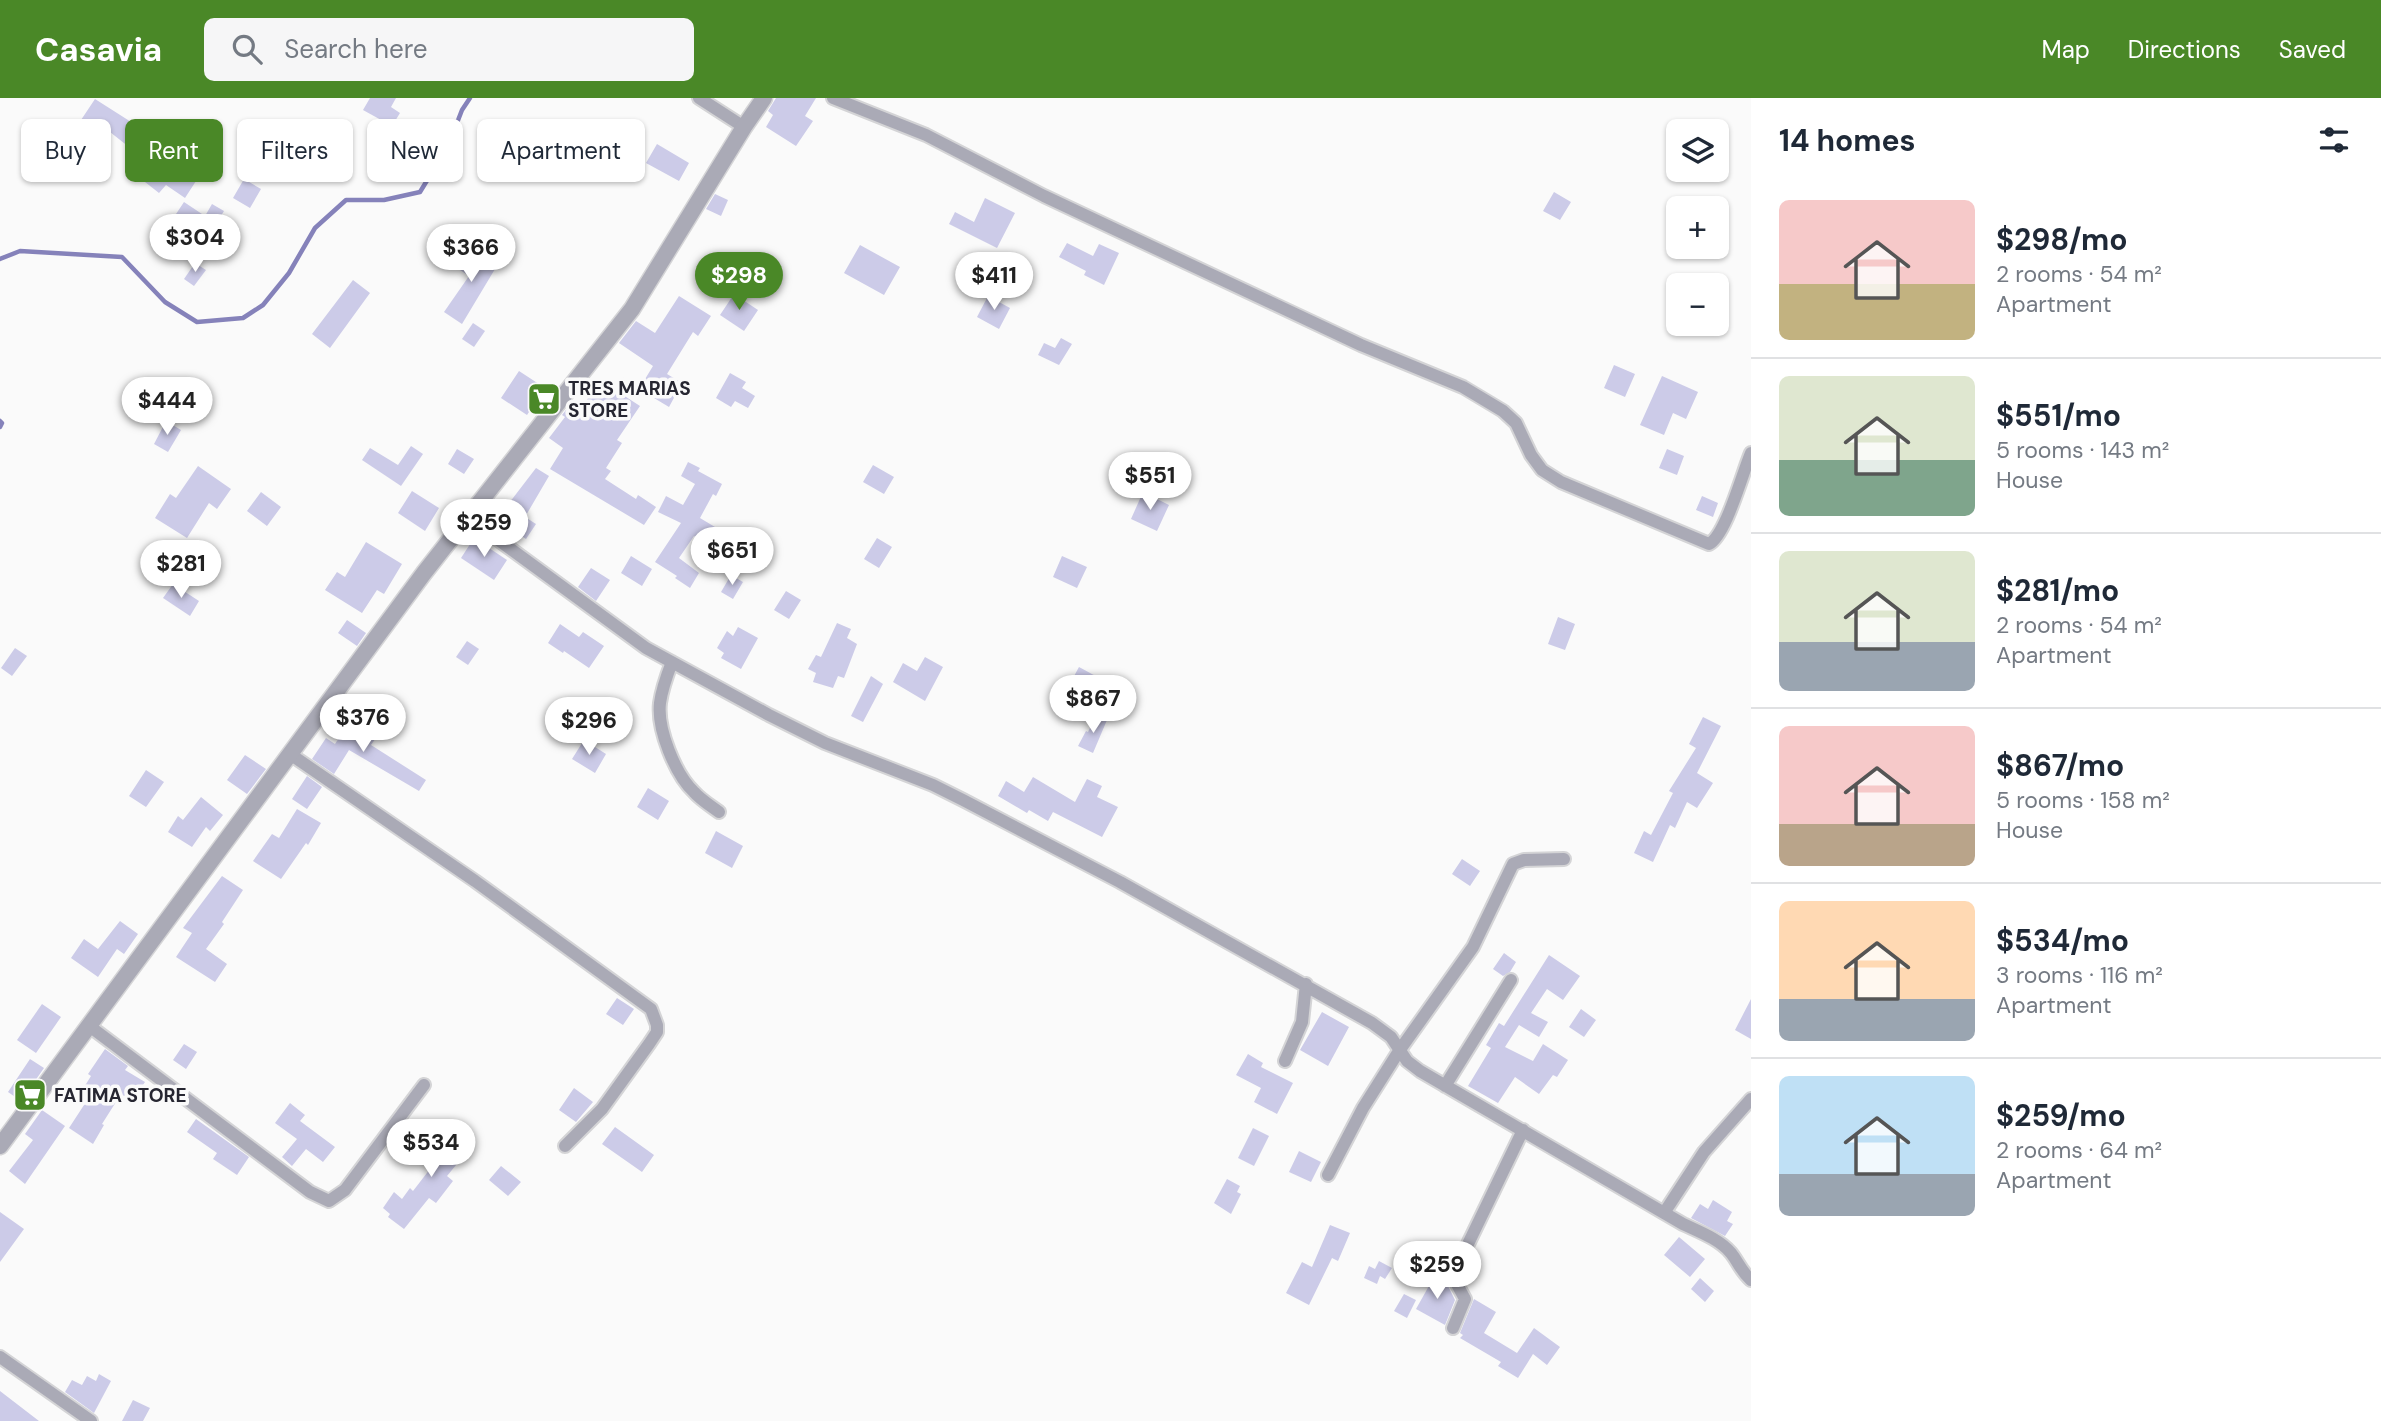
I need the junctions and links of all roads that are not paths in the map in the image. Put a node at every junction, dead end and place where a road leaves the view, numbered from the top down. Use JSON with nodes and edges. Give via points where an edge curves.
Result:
{"nodes":[{"id":1,"x":699,"y":98,"type":"edge"},
{"id":2,"x":764,"y":98,"type":"edge"},
{"id":3,"x":833,"y":98,"type":"edge"},
{"id":4,"x":744,"y":127,"type":"junction"},
{"id":5,"x":1751,"y":453,"type":"edge"},
{"id":6,"x":467,"y":517,"type":"junction"},
{"id":7,"x":672,"y":662,"type":"junction"},
{"id":8,"x":290,"y":754,"type":"junction"},
{"id":9,"x":719,"y":812,"type":"dead end"},
{"id":10,"x":1564,"y":859,"type":"dead end"},
{"id":11,"x":1511,"y":980,"type":"dead end"},
{"id":12,"x":1306,"y":985,"type":"junction"},
{"id":13,"x":88,"y":1025,"type":"junction"},
{"id":14,"x":1399,"y":1051,"type":"junction"},
{"id":15,"x":1285,"y":1060,"type":"dead end"},
{"id":16,"x":424,"y":1085,"type":"dead end"},
{"id":17,"x":1445,"y":1086,"type":"junction"},
{"id":18,"x":1751,"y":1099,"type":"edge"},
{"id":19,"x":1523,"y":1130,"type":"junction"},
{"id":20,"x":0,"y":1146,"type":"edge"},
{"id":21,"x":565,"y":1146,"type":"dead end"},
{"id":22,"x":1328,"y":1175,"type":"dead end"},
{"id":23,"x":1664,"y":1213,"type":"junction"},
{"id":24,"x":1751,"y":1280,"type":"edge"},
{"id":25,"x":1453,"y":1328,"type":"dead end"},
{"id":26,"x":0,"y":1357,"type":"edge"},
{"id":27,"x":91,"y":1421,"type":"edge"}],
"edges":[{"from":1,"to":4,"type":"street"},
{"from":2,"to":4,"type":"street"},
{"from":3,"to":5,"type":"street","via":[[926,135],[1130,237],[1361,345],[1463,387],[1516,423],[1542,470],[1709,544],[1723,528]]},
{"from":4,"to":6,"type":"street","via":[[632,309]]},
{"from":6,"to":7,"type":"street","via":[[613,626]]},
{"from":6,"to":8,"type":"street"},
{"from":7,"to":9,"type":"street","via":[[659,706],[666,742],[681,777]]},
{"from":7,"to":12,"type":"street","via":[[825,743],[963,800]]},
{"from":8,"to":13,"type":"street"},
{"from":8,"to":21,"type":"street","via":[[651,1009],[657,1032],[603,1109]]},
{"from":10,"to":14,"type":"street","via":[[1513,864],[1474,947]]},
{"from":11,"to":17,"type":"street"},
{"from":12,"to":14,"type":"street","via":[[1373,1023],[1391,1037]]},
{"from":12,"to":15,"type":"street","via":[[1302,1022]]},
{"from":13,"to":16,"type":"street","via":[[310,1192],[329,1201],[345,1190]]},
{"from":13,"to":20,"type":"street"},
{"from":14,"to":17,"type":"street"},
{"from":14,"to":22,"type":"street"},
{"from":17,"to":19,"type":"street"},
{"from":18,"to":23,"type":"street","via":[[1704,1152]]},
{"from":19,"to":23,"type":"street"},
{"from":19,"to":25,"type":"street","via":[[1454,1273],[1465,1299]]},
{"from":23,"to":24,"type":"street","via":[[1720,1243]]},
{"from":26,"to":27,"type":"street"}]}
